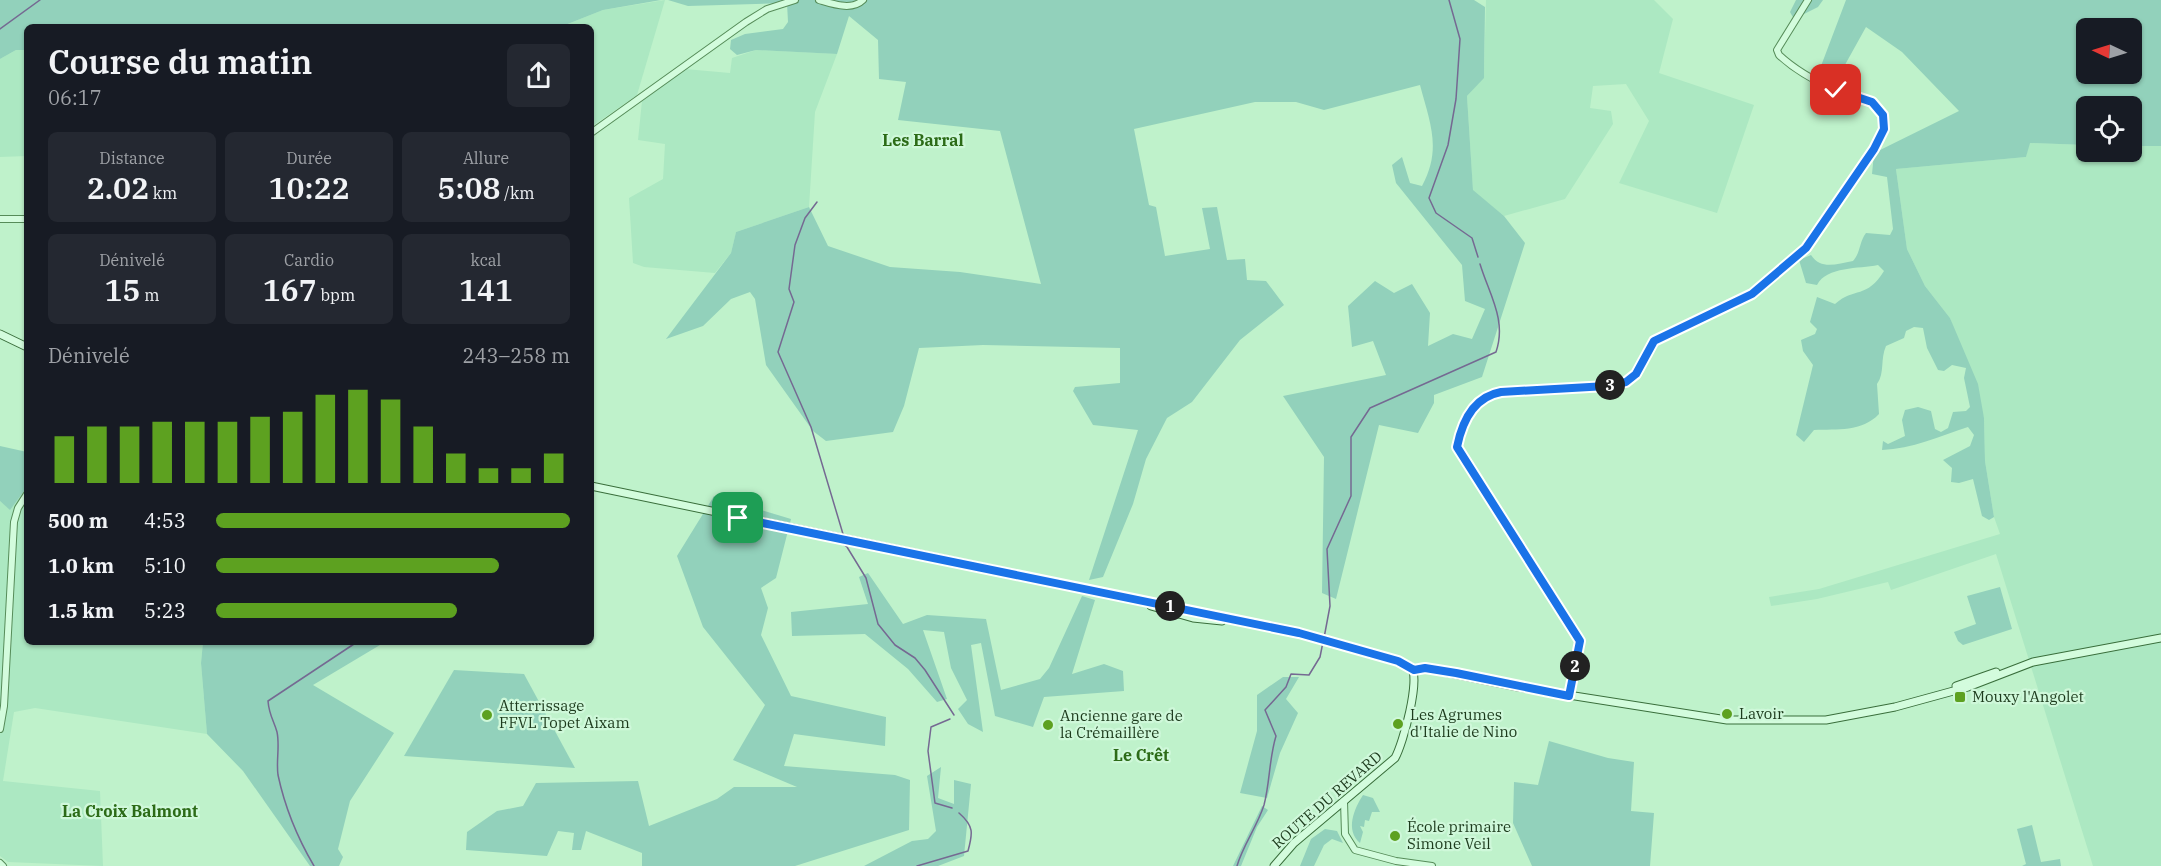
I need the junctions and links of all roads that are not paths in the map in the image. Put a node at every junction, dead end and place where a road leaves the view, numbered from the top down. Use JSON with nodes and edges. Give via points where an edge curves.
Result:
{"nodes":[{"id":1,"x":795,"y":0,"type":"edge"},
{"id":2,"x":819,"y":0,"type":"edge"},
{"id":3,"x":863,"y":0,"type":"edge"},
{"id":4,"x":1808,"y":0,"type":"edge"},
{"id":5,"x":594,"y":131,"type":"edge"},
{"id":6,"x":0,"y":219,"type":"edge"},
{"id":7,"x":24,"y":219,"type":"edge"},
{"id":8,"x":0,"y":334,"type":"edge"},
{"id":9,"x":24,"y":346,"type":"edge"},
{"id":10,"x":594,"y":487,"type":"edge"},
{"id":11,"x":24,"y":499,"type":"edge"},
{"id":12,"x":2161,"y":638,"type":"edge"},
{"id":13,"x":2025,"y":665,"type":"junction"},
{"id":14,"x":1412,"y":671,"type":"junction"},
{"id":15,"x":1569,"y":696,"type":"junction"},
{"id":16,"x":1927,"y":697,"type":"junction"},
{"id":17,"x":0,"y":729,"type":"edge"},
{"id":18,"x":1344,"y":801,"type":"junction"},
{"id":19,"x":1274,"y":866,"type":"edge"},
{"id":20,"x":1432,"y":866,"type":"edge"}],
"edges":[{"from":1,"to":5,"type":"street","via":[[767,9],[746,22]]},
{"from":2,"to":3,"type":"street","via":[[856,6]]},
{"from":4,"to":15,"type":"street","via":[[1782,40],[1777,50],[1779,56],[1822,83],[1872,102],[1884,118],[1881,138],[1806,248],[1752,294],[1654,341],[1636,374],[1626,382],[1492,393],[1471,410],[1459,439],[1457,447],[1580,641]]},
{"from":6,"to":7,"type":"street"},
{"from":8,"to":9,"type":"main road"},
{"from":10,"to":14,"type":"main road","via":[[1130,599],[1193,618],[1249,623],[1317,638],[1404,663]]},
{"from":11,"to":17,"type":"street","via":[[14,522]]},
{"from":12,"to":13,"type":"main road"},
{"from":13,"to":16,"type":"main road"},
{"from":13,"to":16,"type":"main road"},
{"from":14,"to":15,"type":"main road","via":[[1425,668]]},
{"from":14,"to":18,"type":"main road","name":"ROUTE DU REVARD","via":[[1414,684],[1402,743],[1395,758]]},
{"from":15,"to":16,"type":"main road","via":[[1740,721],[1826,720]]},
{"from":18,"to":19,"type":"main road","name":"ROUTE DU REVARD","via":[[1294,843]]},
{"from":18,"to":20,"type":"street","via":[[1345,834],[1355,850]]}]}
